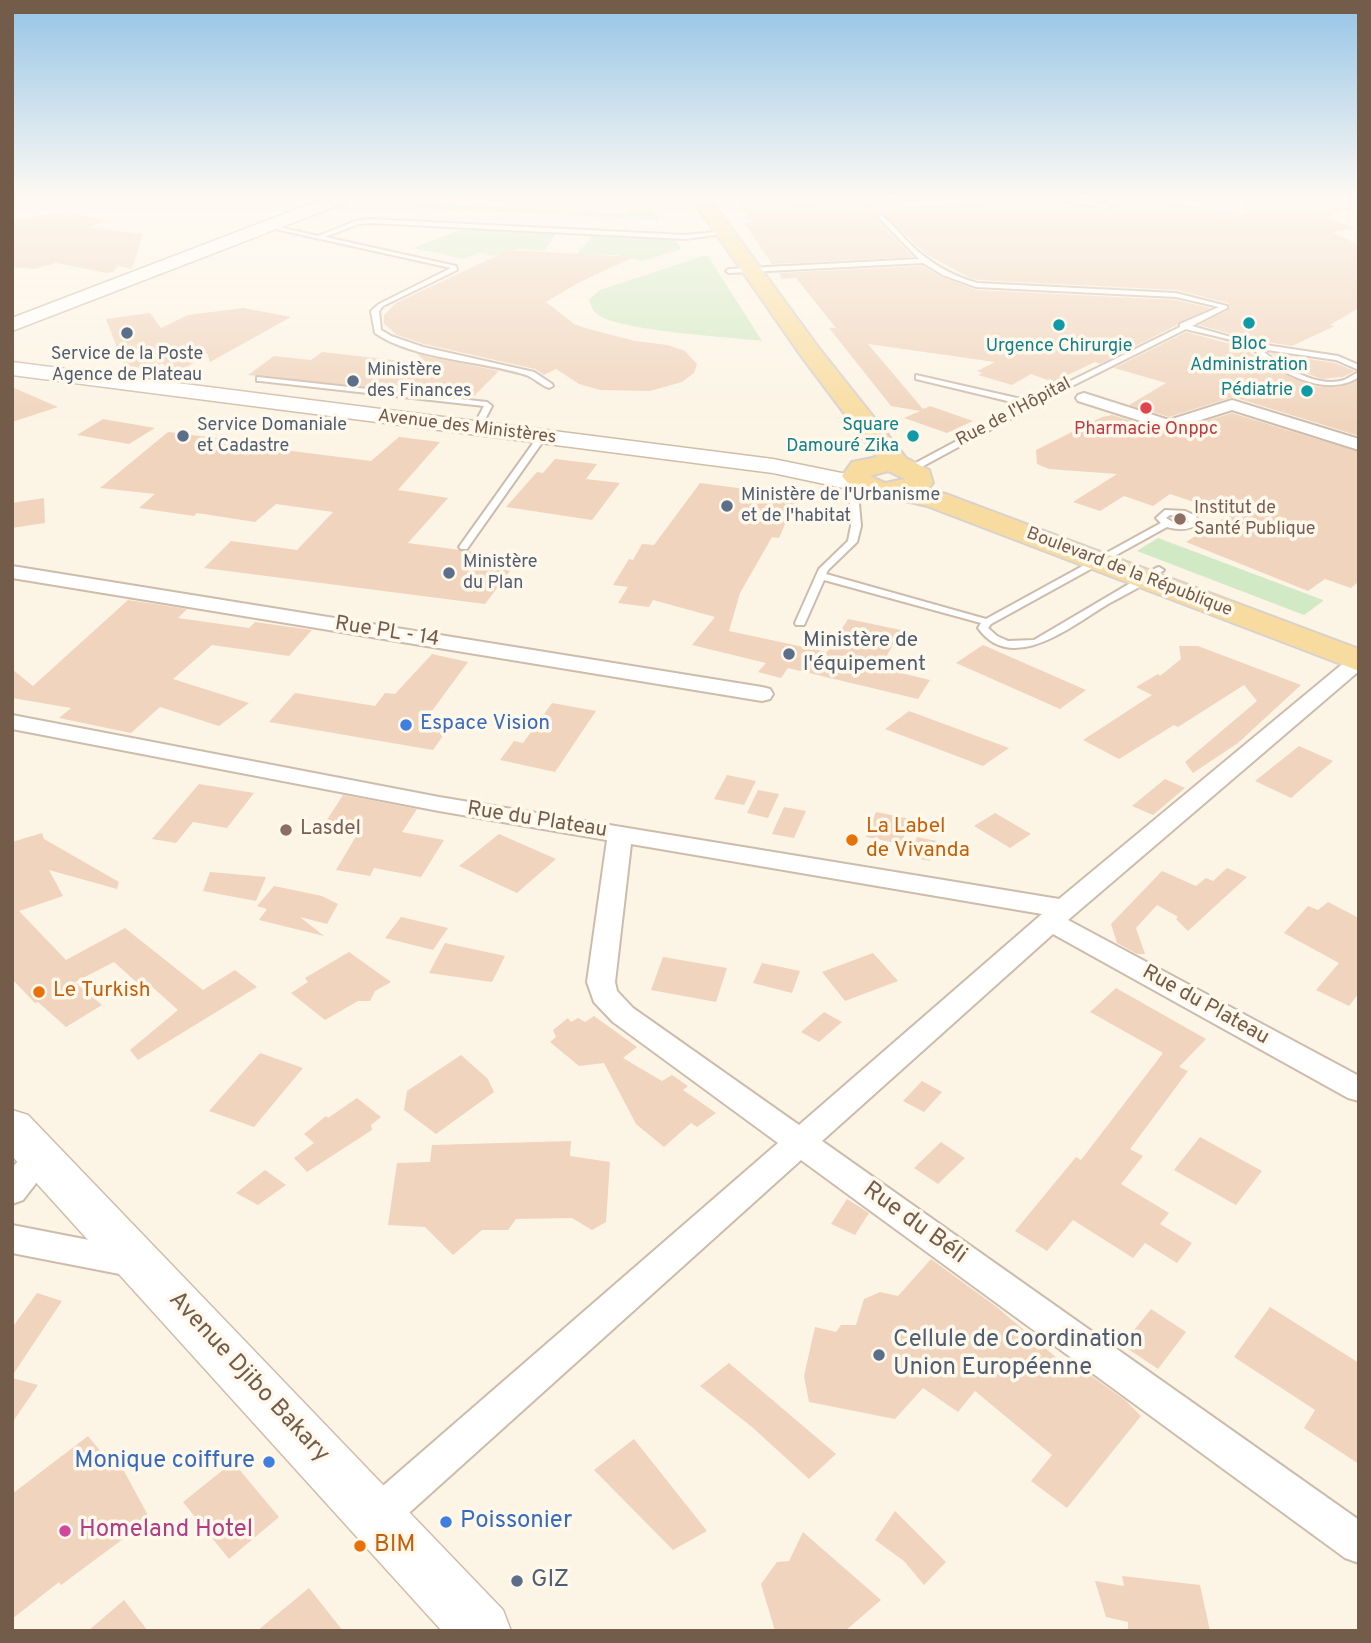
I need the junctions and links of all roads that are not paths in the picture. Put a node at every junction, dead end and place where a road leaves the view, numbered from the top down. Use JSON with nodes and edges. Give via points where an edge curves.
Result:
{"nodes":[{"id":1,"x":139,"y":276,"type":"edge"},
{"id":2,"x":441,"y":276,"type":"edge"},
{"id":3,"x":743,"y":276,"type":"edge"},
{"id":4,"x":744,"y":276,"type":"edge"},
{"id":5,"x":948,"y":276,"type":"edge"},
{"id":6,"x":1154,"y":294,"type":"junction"},
{"id":7,"x":1208,"y":314,"type":"junction"},
{"id":8,"x":13,"y":325,"type":"edge"},
{"id":9,"x":1183,"y":326,"type":"junction"},
{"id":10,"x":1251,"y":345,"type":"junction"},
{"id":11,"x":1118,"y":359,"type":"joint"},
{"id":12,"x":1359,"y":368,"type":"edge"},
{"id":13,"x":12,"y":371,"type":"edge"},
{"id":14,"x":1359,"y":374,"type":"edge"},
{"id":15,"x":801,"y":376,"type":"dead end"},
{"id":16,"x":919,"y":377,"type":"dead end"},
{"id":17,"x":260,"y":379,"type":"dead end"},
{"id":18,"x":549,"y":386,"type":"dead end"},
{"id":19,"x":1057,"y":390,"type":"joint"},
{"id":20,"x":1084,"y":398,"type":"dead end"},
{"id":21,"x":1031,"y":404,"type":"junction"},
{"id":22,"x":476,"y":429,"type":"junction"},
{"id":23,"x":542,"y":437,"type":"junction"},
{"id":24,"x":1359,"y":445,"type":"edge"},
{"id":25,"x":858,"y":469,"type":"junction"},
{"id":26,"x":906,"y":476,"type":"junction"},
{"id":27,"x":1167,"y":523,"type":"dead end"},
{"id":28,"x":464,"y":547,"type":"dead end"},
{"id":29,"x":1105,"y":556,"type":"junction"},
{"id":30,"x":12,"y":572,"type":"edge"},
{"id":31,"x":1151,"y":575,"type":"junction"},
{"id":32,"x":821,"y":576,"type":"junction"},
{"id":33,"x":987,"y":622,"type":"junction"},
{"id":34,"x":800,"y":623,"type":"dead end"},
{"id":35,"x":1358,"y":657,"type":"edge"},
{"id":36,"x":762,"y":694,"type":"dead end"},
{"id":37,"x":12,"y":722,"type":"edge"},
{"id":38,"x":620,"y":834,"type":"junction"},
{"id":39,"x":1057,"y":915,"type":"junction"},
{"id":40,"x":1359,"y":1090,"type":"edge"},
{"id":41,"x":800,"y":1142,"type":"junction"},
{"id":42,"x":22,"y":1158,"type":"edge"},
{"id":43,"x":12,"y":1240,"type":"edge"},
{"id":44,"x":143,"y":1264,"type":"junction"},
{"id":45,"x":376,"y":1517,"type":"junction"},
{"id":46,"x":1359,"y":1544,"type":"edge"},
{"id":47,"x":482,"y":1631,"type":"edge"}],
"edges":[{"from":1,"to":8,"type":"street"},
{"from":2,"to":18,"type":"lane","via":[[381,305],[375,311],[378,331],[421,349],[531,374]]},
{"from":3,"to":15,"type":"main road"},
{"from":4,"to":26,"type":"main road"},
{"from":5,"to":6,"type":"lane","via":[[975,285]]},
{"from":6,"to":7,"type":"lane"},
{"from":6,"to":7,"type":"lane","via":[[1187,296],[1225,306]]},
{"from":7,"to":9,"type":"lane"},
{"from":9,"to":10,"type":"lane"},
{"from":9,"to":11,"type":"lane"},
{"from":10,"to":12,"type":"lane","via":[[1338,358]]},
{"from":10,"to":14,"type":"lane","via":[[1276,366],[1315,380],[1341,382]]},
{"from":11,"to":19,"type":"lane","name":"Rue de l'Hôpital"},
{"from":13,"to":22,"type":"street","name":"Avenue des Ministères"},
{"from":16,"to":21,"type":"lane"},
{"from":17,"to":22,"type":"lane","via":[[487,404]]},
{"from":19,"to":21,"type":"lane","name":"Rue de l'Hôpital"},
{"from":20,"to":24,"type":"street","via":[[1170,425],[1231,405]]},
{"from":21,"to":26,"type":"lane","name":"Rue de l'Hôpital"},
{"from":22,"to":23,"type":"street","name":"Avenue des Ministères"},
{"from":23,"to":25,"type":"street","name":"Avenue des Ministères","via":[[773,466]]},
{"from":23,"to":28,"type":"lane"},
{"from":25,"to":26,"type":"main road","name":"Boulevard de la République","via":[[877,489]]},
{"from":25,"to":32,"type":"lane","via":[[852,542]]},
{"from":26,"to":29,"type":"main road","name":"Boulevard de la République","via":[[936,500]]},
{"from":27,"to":29,"type":"lane"},
{"from":29,"to":31,"type":"main road","name":"Boulevard de la République"},
{"from":29,"to":33,"type":"lane"},
{"from":30,"to":36,"type":"street","name":"Rue PL - 14"},
{"from":31,"to":33,"type":"lane","via":[[1025,646],[1011,645],[984,632]]},
{"from":31,"to":35,"type":"main road","name":"Boulevard de la République"},
{"from":32,"to":33,"type":"lane"},
{"from":32,"to":34,"type":"lane"},
{"from":35,"to":39,"type":"street"},
{"from":37,"to":38,"type":"street","name":"Rue du Plateau","via":[[426,802]]},
{"from":38,"to":39,"type":"street","name":"Rue du Plateau"},
{"from":38,"to":41,"type":"street","name":"Rue du Béli","via":[[601,982],[604,995],[623,1015]]},
{"from":39,"to":40,"type":"street","name":"Rue du Plateau"},
{"from":39,"to":41,"type":"street"},
{"from":41,"to":45,"type":"street"},
{"from":41,"to":46,"type":"street","name":"Rue du Béli"},
{"from":42,"to":44,"type":"street","name":"Avenue Djibo Bakary"},
{"from":43,"to":44,"type":"street"},
{"from":44,"to":45,"type":"street","name":"Avenue Djibo Bakary"},
{"from":45,"to":47,"type":"street","name":"Avenue Djibo Bakary"}]}
